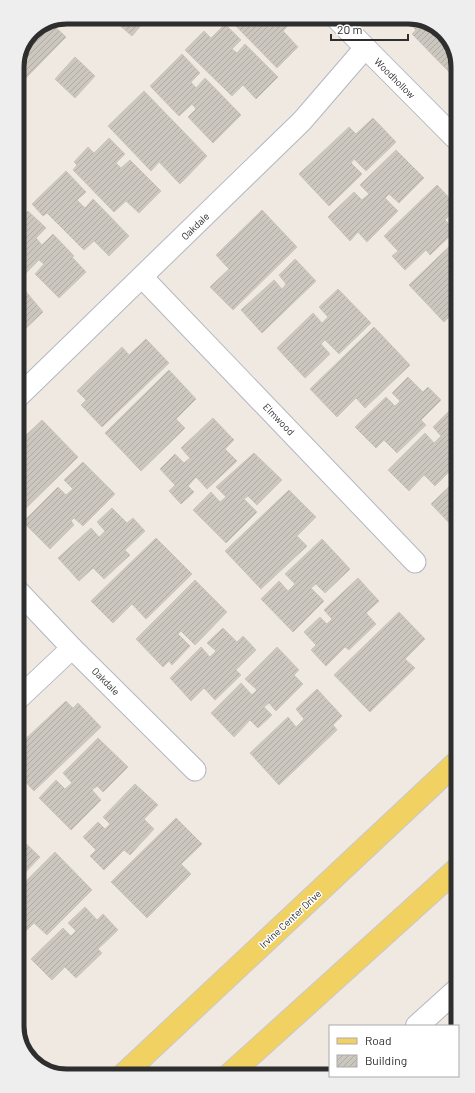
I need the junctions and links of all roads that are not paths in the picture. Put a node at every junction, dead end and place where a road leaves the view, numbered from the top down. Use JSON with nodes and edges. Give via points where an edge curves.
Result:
{"nodes":[{"id":1,"x":345,"y":24,"type":"edge"},
{"id":2,"x":365,"y":48,"type":"junction"},
{"id":3,"x":451,"y":135,"type":"edge"},
{"id":4,"x":142,"y":277,"type":"junction"},
{"id":5,"x":24,"y":391,"type":"edge"},
{"id":6,"x":415,"y":562,"type":"dead end"},
{"id":7,"x":24,"y":597,"type":"edge"},
{"id":8,"x":72,"y":648,"type":"junction"},
{"id":9,"x":24,"y":693,"type":"edge"},
{"id":10,"x":451,"y":768,"type":"edge"},
{"id":11,"x":195,"y":770,"type":"dead end"},
{"id":12,"x":451,"y":874,"type":"edge"},
{"id":13,"x":451,"y":995,"type":"edge"},
{"id":14,"x":418,"y":1025,"type":"edge"},
{"id":15,"x":130,"y":1069,"type":"edge"},
{"id":16,"x":236,"y":1069,"type":"edge"}],
"edges":[{"from":1,"to":2,"type":"street","name":"Woodhollow"},
{"from":2,"to":3,"type":"street","name":"Woodhollow"},
{"from":2,"to":4,"type":"street","name":"Oakdale","via":[[302,121]]},
{"from":4,"to":5,"type":"street","name":"Oakdale"},
{"from":4,"to":6,"type":"street","name":"Elmwood"},
{"from":7,"to":8,"type":"street","name":"Oakdale"},
{"from":8,"to":9,"type":"street"},
{"from":8,"to":11,"type":"street","name":"Oakdale"},
{"from":10,"to":15,"type":"main road","name":"Irvine Center Drive"},
{"from":12,"to":16,"type":"main road"},
{"from":13,"to":14,"type":"street"}]}
